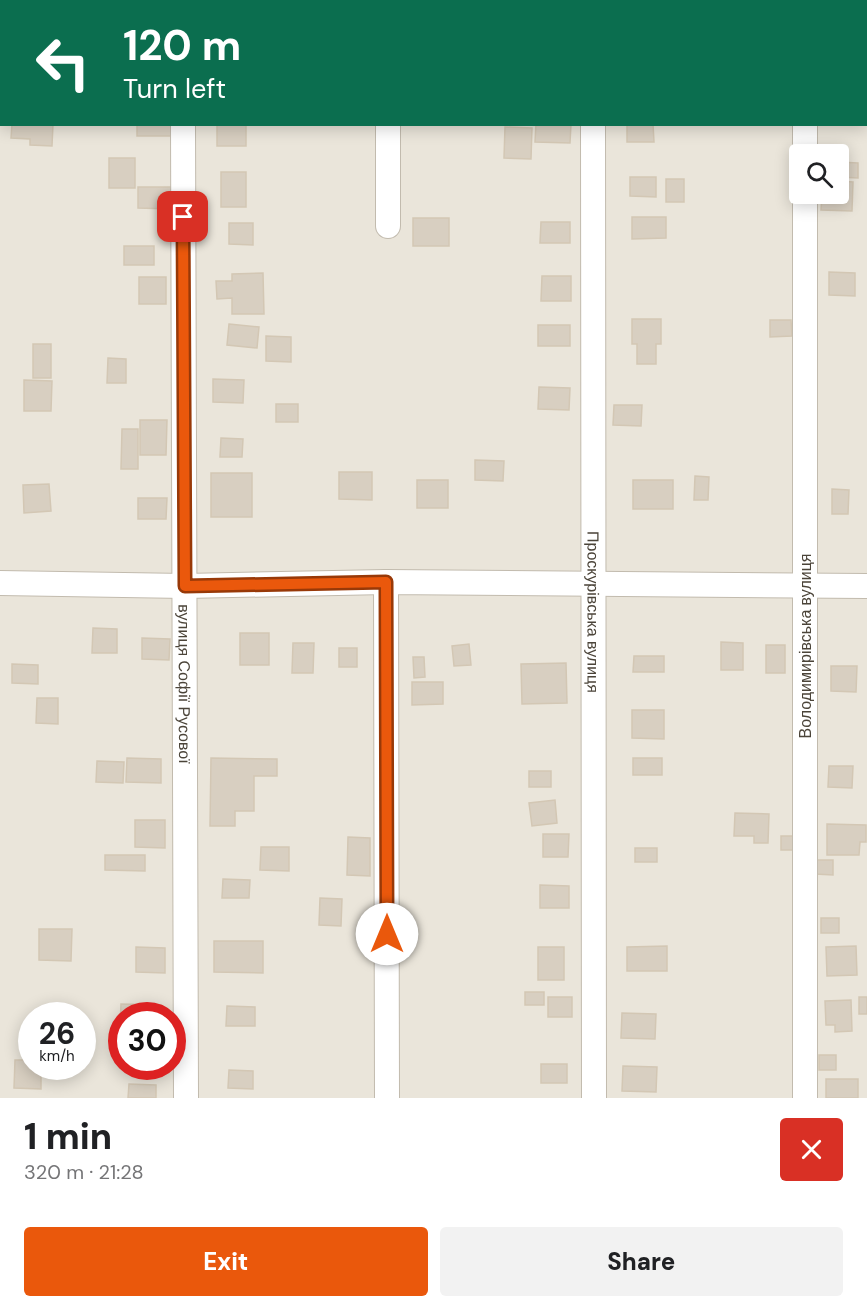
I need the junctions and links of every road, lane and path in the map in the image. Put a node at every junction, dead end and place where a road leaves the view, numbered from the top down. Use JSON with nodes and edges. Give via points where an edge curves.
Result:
{"nodes":[{"id":1,"x":183,"y":126,"type":"edge"},
{"id":2,"x":388,"y":126,"type":"edge"},
{"id":3,"x":592,"y":126,"type":"edge"},
{"id":4,"x":805,"y":126,"type":"edge"},
{"id":5,"x":805,"y":144,"type":"edge"},
{"id":6,"x":805,"y":204,"type":"edge"},
{"id":7,"x":388,"y":226,"type":"dead end"},
{"id":8,"x":386,"y":582,"type":"junction"},
{"id":9,"x":0,"y":583,"type":"edge"},
{"id":10,"x":592,"y":585,"type":"junction"},
{"id":11,"x":805,"y":585,"type":"junction"},
{"id":12,"x":185,"y":586,"type":"junction"},
{"id":13,"x":867,"y":586,"type":"edge"},
{"id":14,"x":186,"y":1098,"type":"edge"},
{"id":15,"x":387,"y":1098,"type":"edge"},
{"id":16,"x":594,"y":1098,"type":"edge"},
{"id":17,"x":805,"y":1098,"type":"edge"}],
"edges":[{"from":1,"to":12,"type":"street","name":"вулиця Софії Русової"},
{"from":2,"to":7,"type":"street"},
{"from":3,"to":10,"type":"street","name":"Проскурівська вулиця"},
{"from":4,"to":5,"type":"street"},
{"from":6,"to":11,"type":"street","name":"Володимирівська вулиця"},
{"from":8,"to":10,"type":"street"},
{"from":8,"to":12,"type":"street"},
{"from":8,"to":15,"type":"street"},
{"from":9,"to":12,"type":"street"},
{"from":10,"to":11,"type":"street"},
{"from":10,"to":16,"type":"street","name":"Проскурівська вулиця"},
{"from":11,"to":13,"type":"street"},
{"from":11,"to":17,"type":"street","name":"Володимирівська вулиця"},
{"from":12,"to":14,"type":"street","name":"вулиця Софії Русової"}]}
